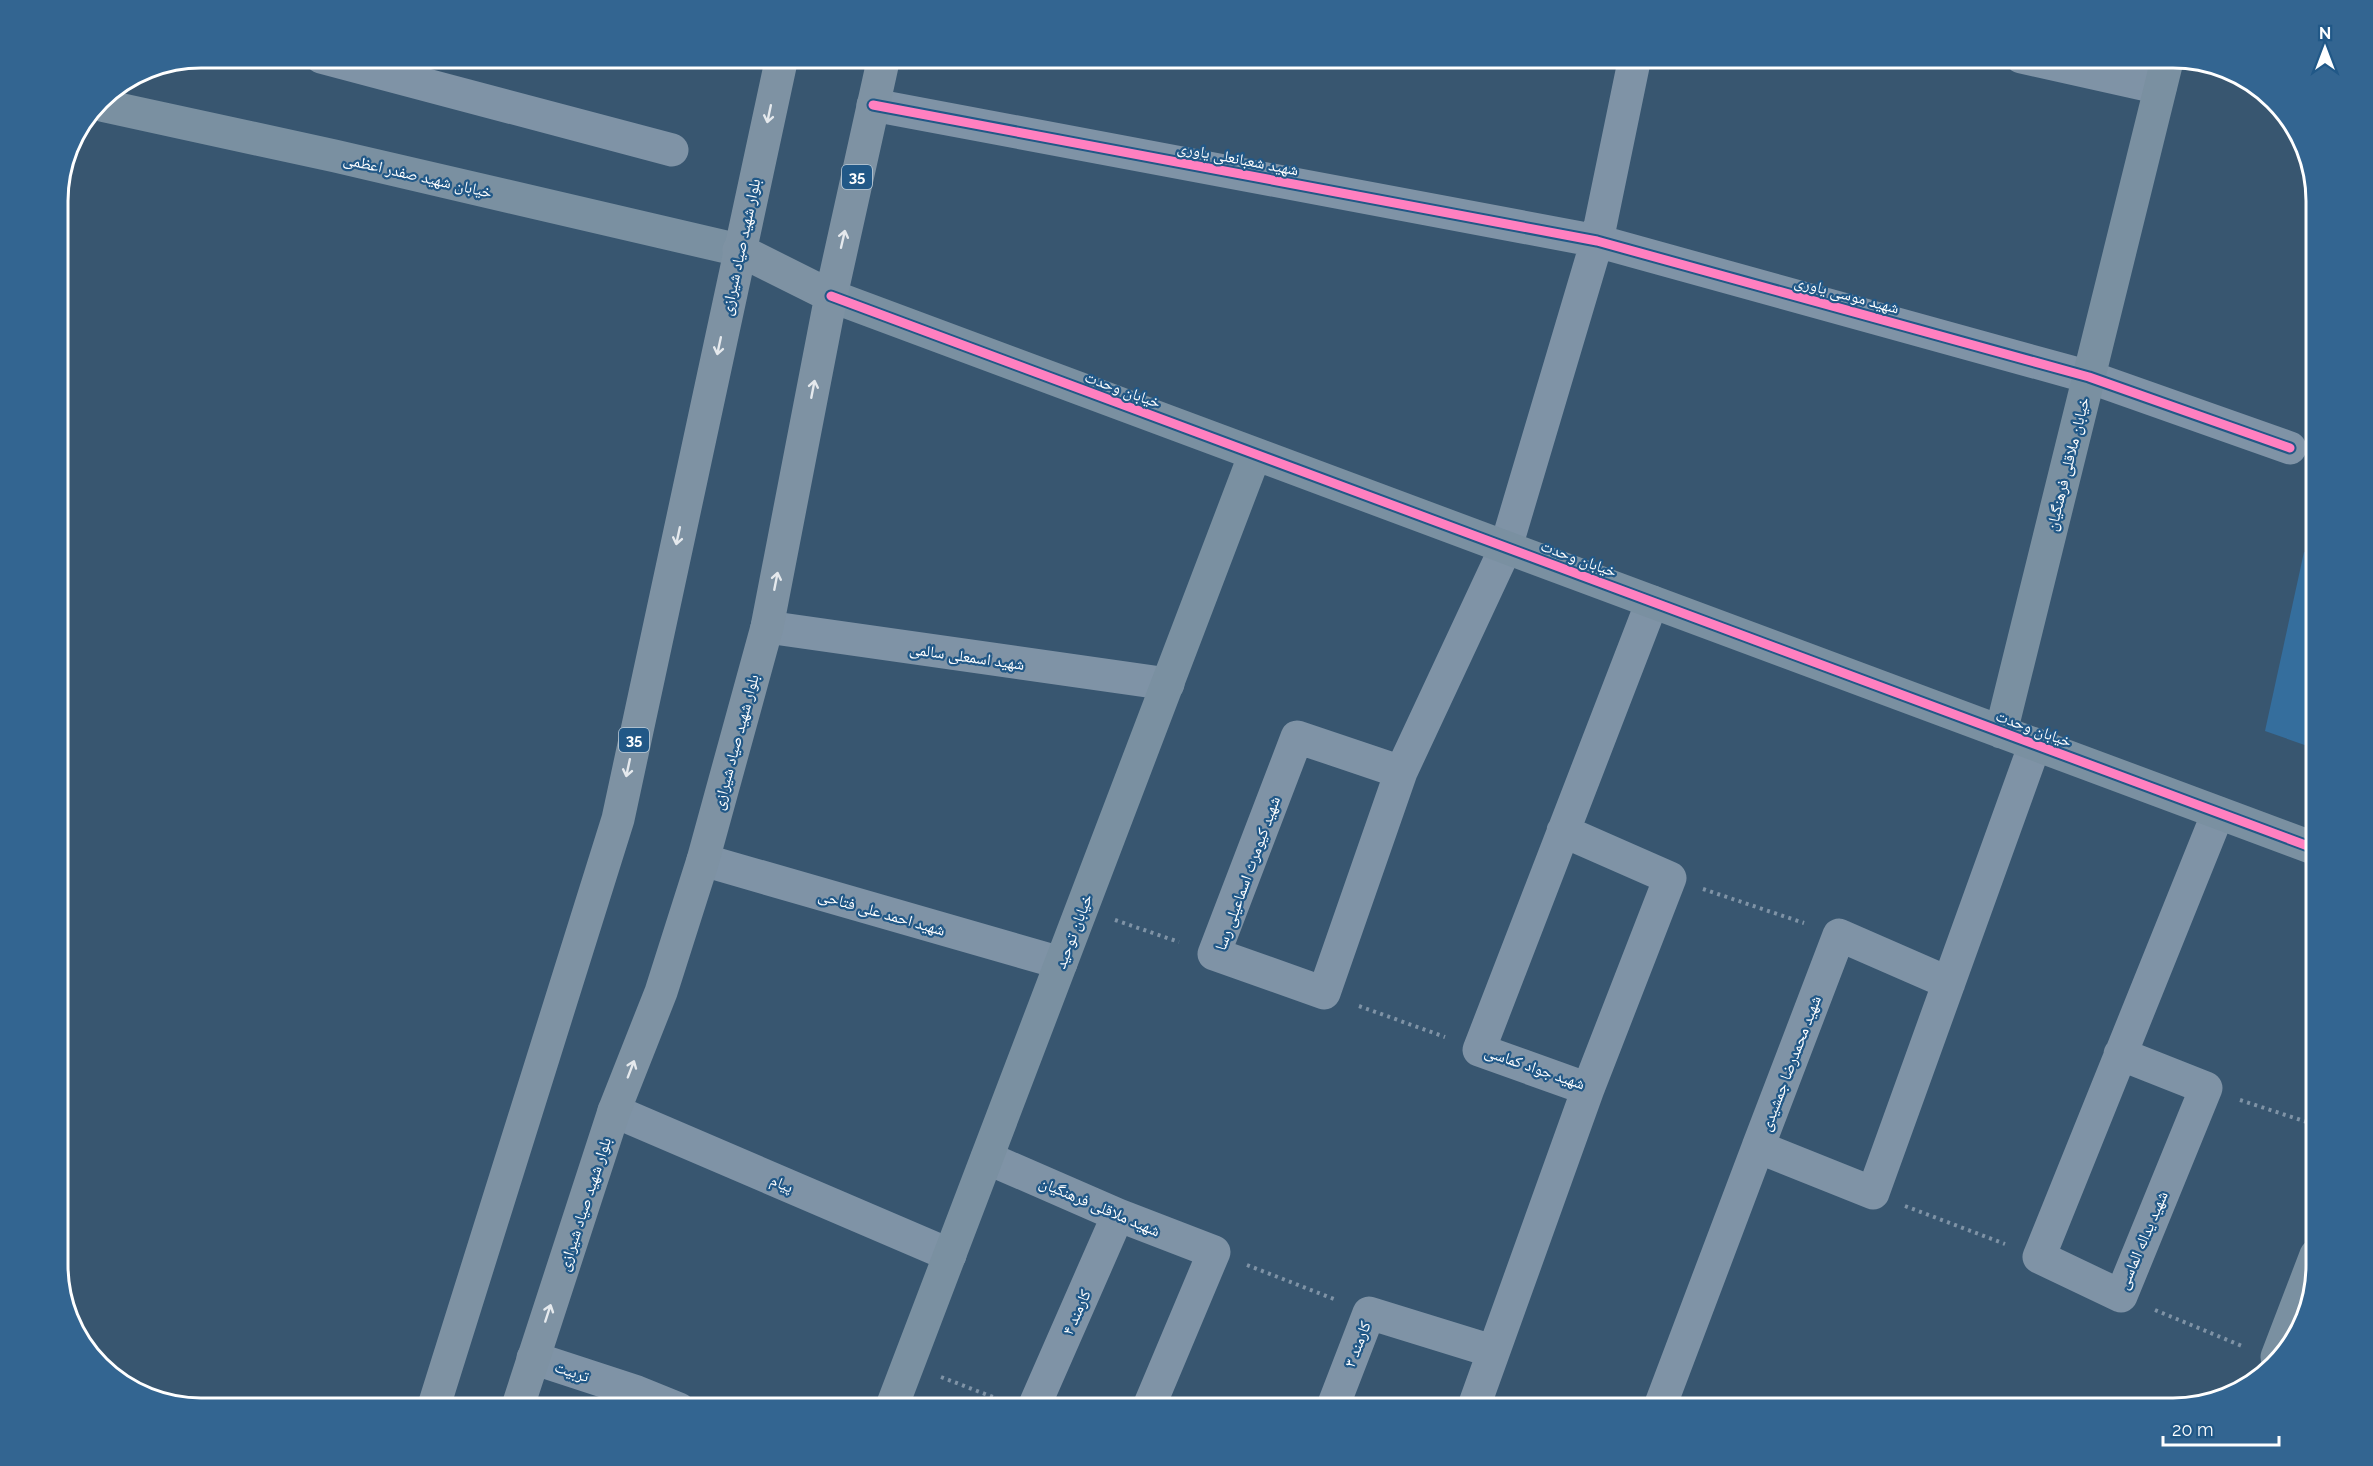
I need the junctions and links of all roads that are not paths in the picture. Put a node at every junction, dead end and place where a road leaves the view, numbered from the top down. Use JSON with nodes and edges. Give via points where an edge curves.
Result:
{"nodes":[{"id":1,"x":363,"y":68,"type":"edge"},
{"id":2,"x":780,"y":68,"type":"edge"},
{"id":3,"x":881,"y":68,"type":"edge"},
{"id":4,"x":1633,"y":68,"type":"edge"},
{"id":5,"x":2070,"y":68,"type":"edge"},
{"id":6,"x":2165,"y":68,"type":"edge"},
{"id":7,"x":2160,"y":88,"type":"junction"},
{"id":8,"x":873,"y":105,"type":"junction"},
{"id":9,"x":107,"y":107,"type":"edge"},
{"id":10,"x":672,"y":150,"type":"dead end"},
{"id":11,"x":1598,"y":240,"type":"junction"},
{"id":12,"x":739,"y":250,"type":"junction"},
{"id":13,"x":831,"y":296,"type":"junction"},
{"id":14,"x":2089,"y":377,"type":"junction"},
{"id":15,"x":2290,"y":448,"type":"dead end"},
{"id":16,"x":1255,"y":454,"type":"junction"},
{"id":17,"x":1506,"y":547,"type":"junction"},
{"id":18,"x":1652,"y":602,"type":"junction"},
{"id":19,"x":767,"y":627,"type":"junction"},
{"id":20,"x":1168,"y":684,"type":"junction"},
{"id":21,"x":2001,"y":732,"type":"junction"},
{"id":22,"x":2035,"y":744,"type":"junction"},
{"id":23,"x":1401,"y":772,"type":"junction"},
{"id":24,"x":2218,"y":813,"type":"junction"},
{"id":25,"x":1563,"y":831,"type":"junction"},
{"id":26,"x":2306,"y":845,"type":"edge"},
{"id":27,"x":703,"y":861,"type":"junction"},
{"id":28,"x":1061,"y":963,"type":"junction"},
{"id":29,"x":1949,"y":983,"type":"junction"},
{"id":30,"x":2120,"y":1054,"type":"junction"},
{"id":31,"x":1588,"y":1089,"type":"junction"},
{"id":32,"x":614,"y":1111,"type":"junction"},
{"id":33,"x":1758,"y":1148,"type":"junction"},
{"id":34,"x":987,"y":1158,"type":"junction"},
{"id":35,"x":1118,"y":1215,"type":"junction"},
{"id":36,"x":950,"y":1255,"type":"junction"},
{"id":37,"x":2305,"y":1277,"type":"edge"},
{"id":38,"x":1492,"y":1351,"type":"junction"},
{"id":39,"x":2265,"y":1354,"type":"edge"},
{"id":40,"x":533,"y":1358,"type":"junction"},
{"id":41,"x":436,"y":1398,"type":"edge"},
{"id":42,"x":520,"y":1398,"type":"edge"},
{"id":43,"x":652,"y":1398,"type":"edge"},
{"id":44,"x":895,"y":1398,"type":"edge"},
{"id":45,"x":1022,"y":1398,"type":"edge"},
{"id":46,"x":1153,"y":1398,"type":"edge"},
{"id":47,"x":1336,"y":1398,"type":"edge"},
{"id":48,"x":1477,"y":1398,"type":"edge"},
{"id":49,"x":1664,"y":1398,"type":"edge"}],
"edges":[{"from":1,"to":10,"type":"street"},
{"from":2,"to":12,"type":"main road","name":"بلوار شهید صیاد شیرازی","number":"35","one_way":true},
{"from":3,"to":8,"type":"main road","name":"بلوار شهید صیاد شیرازی","number":"35"},
{"from":4,"to":11,"type":"street"},
{"from":5,"to":7,"type":"street"},
{"from":6,"to":7,"type":"street","name":"خیابان ملاقلی فرهنگیان"},
{"from":7,"to":14,"type":"street","name":"خیابان ملاقلی فرهنگیان"},
{"from":8,"to":11,"type":"street","name":"شهید شعبانعلی یاوری"},
{"from":13,"to":8,"type":"main road","name":"بلوار شهید صیاد شیرازی","number":"35","one_way":true},
{"from":9,"to":12,"type":"street","name":"خیابان شهید صفدر اعظمی"},
{"from":11,"to":14,"type":"street","name":"شهید موسی یاوری"},
{"from":11,"to":17,"type":"street"},
{"from":12,"to":13,"type":"main road"},
{"from":12,"to":41,"type":"main road","name":"بلوار شهید صیاد شیرازی","number":"35","one_way":true,"via":[[618,819]]},
{"from":13,"to":16,"type":"street","name":"خیابان وحدت"},
{"from":19,"to":13,"type":"main road","name":"بلوار شهید صیاد شیرازی","number":"35","one_way":true},
{"from":14,"to":15,"type":"street","name":"شهید موسی یاوری"},
{"from":14,"to":21,"type":"street","name":"خیابان ملاقلی فرهنگیان"},
{"from":16,"to":17,"type":"street","name":"خیابان وحدت"},
{"from":16,"to":20,"type":"street","name":"خیابان توحید"},
{"from":17,"to":18,"type":"street","name":"خیابان وحدت"},
{"from":17,"to":23,"type":"street"},
{"from":18,"to":21,"type":"street","name":"خیابان وحدت"},
{"from":18,"to":25,"type":"street","name":"شهید جواد کماسی"},
{"from":19,"to":20,"type":"street","name":"شهید اسمعلی سالمی"},
{"from":19,"to":27,"type":"main road","name":"بلوار شهید صیاد شیرازی","number":"35"},
{"from":20,"to":28,"type":"street","name":"خیابان توحید"},
{"from":21,"to":22,"type":"street","name":"خیابان وحدت"},
{"from":22,"to":24,"type":"street","name":"خیابان وحدت"},
{"from":22,"to":29,"type":"street"},
{"from":23,"to":23,"type":"street","name":"شهید کیومرث اسماعیلی رسا","via":[[1324,993],[1214,954],[1297,737]]},
{"from":24,"to":26,"type":"street","name":"خیابان وحدت"},
{"from":24,"to":30,"type":"street"},
{"from":25,"to":31,"type":"street","name":"شهید جواد کماسی","via":[[1670,878]]},
{"from":25,"to":31,"type":"street","name":"شهید جواد کماسی","via":[[1479,1050]]},
{"from":27,"to":28,"type":"street","name":"شهید احمد علی فتاحی"},
{"from":32,"to":27,"type":"main road","name":"بلوار شهید صیاد شیرازی","number":"35","one_way":true,"via":[[661,992]]},
{"from":28,"to":34,"type":"street","name":"خیابان توحید"},
{"from":29,"to":33,"type":"street","name":"شهید محمدرضا جمشیدی","via":[[1839,935]]},
{"from":29,"to":33,"type":"street","name":"شهید محمدرضا جمشیدی","via":[[1873,1194]]},
{"from":30,"to":30,"type":"street","name":"شهید یداله الماسی","via":[[2206,1088],[2121,1296],[2039,1257]]},
{"from":31,"to":38,"type":"street"},
{"from":32,"to":36,"type":"street","name":"پیام"},
{"from":40,"to":32,"type":"main road","name":"بلوار شهید صیاد شیرازی","number":"35","one_way":true},
{"from":33,"to":49,"type":"street"},
{"from":34,"to":35,"type":"street","name":"شهید ملاقلی فرهنگیان"},
{"from":34,"to":36,"type":"street","name":"خیابان توحید"},
{"from":35,"to":45,"type":"street","name":"کارمند ۴"},
{"from":35,"to":46,"type":"street","name":"شهید ملاقلی فرهنگیان","via":[[1214,1252]]},
{"from":36,"to":44,"type":"street","name":"خیابان توحید"},
{"from":37,"to":39,"type":"street"},
{"from":38,"to":47,"type":"street","name":"کارمند ۳","via":[[1369,1313]]},
{"from":38,"to":48,"type":"street"},
{"from":40,"to":42,"type":"main road","name":"بلوار شهید صیاد شیرازی","number":"35"},
{"from":40,"to":43,"type":"street","name":"تربیت"}]}
